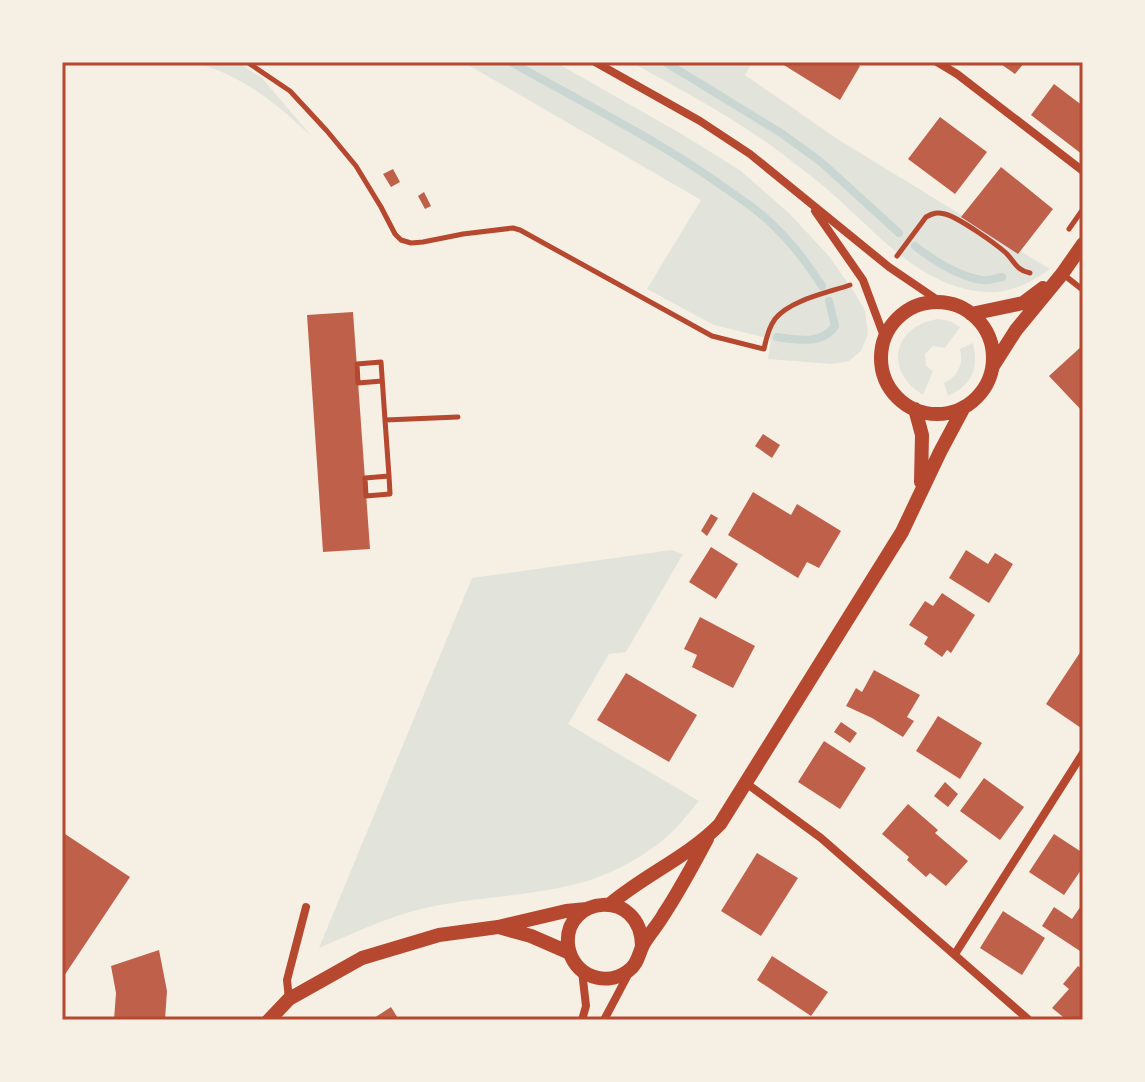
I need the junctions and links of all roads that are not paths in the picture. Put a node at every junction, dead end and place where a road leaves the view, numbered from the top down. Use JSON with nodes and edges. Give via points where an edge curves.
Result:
{"nodes":[{"id":1,"x":595,"y":62,"type":"edge"},
{"id":2,"x":937,"y":62,"type":"edge"},
{"id":3,"x":1083,"y":171,"type":"edge"},
{"id":4,"x":807,"y":200,"type":"junction"},
{"id":5,"x":1083,"y":244,"type":"edge"},
{"id":6,"x":1062,"y":274,"type":"junction"},
{"id":7,"x":1083,"y":290,"type":"edge"},
{"id":8,"x":942,"y":303,"type":"junction"},
{"id":9,"x":971,"y":314,"type":"junction"},
{"id":10,"x":885,"y":339,"type":"junction"},
{"id":11,"x":992,"y":368,"type":"junction"},
{"id":12,"x":964,"y":407,"type":"junction"},
{"id":13,"x":915,"y":409,"type":"junction"},
{"id":14,"x":920,"y":494,"type":"junction"},
{"id":15,"x":1083,"y":753,"type":"edge"},
{"id":16,"x":746,"y":783,"type":"junction"},
{"id":17,"x":710,"y":834,"type":"junction"},
{"id":18,"x":609,"y":905,"type":"junction"},
{"id":19,"x":306,"y":907,"type":"dead end"},
{"id":20,"x":587,"y":909,"type":"junction"},
{"id":21,"x":498,"y":927,"type":"junction"},
{"id":22,"x":642,"y":946,"type":"junction"},
{"id":23,"x":570,"y":953,"type":"junction"},
{"id":24,"x":955,"y":954,"type":"junction"},
{"id":25,"x":632,"y":968,"type":"junction"},
{"id":26,"x":582,"y":970,"type":"junction"},
{"id":27,"x":289,"y":999,"type":"junction"},
{"id":28,"x":269,"y":1020,"type":"edge"},
{"id":29,"x":582,"y":1020,"type":"edge"},
{"id":30,"x":604,"y":1020,"type":"edge"},
{"id":31,"x":1029,"y":1020,"type":"edge"}],
"edges":[{"from":1,"to":4,"type":"street","via":[[700,121]]},
{"from":2,"to":3,"type":"street"},
{"from":4,"to":8,"type":"street"},
{"from":4,"to":10,"type":"street","via":[[863,280]]},
{"from":5,"to":6,"type":"street"},
{"from":6,"to":7,"type":"lane"},
{"from":6,"to":9,"type":"street","via":[[1023,303]]},
{"from":6,"to":11,"type":"street"},
{"from":8,"to":9,"type":"street"},
{"from":8,"to":10,"type":"street","via":[[903,314]]},
{"from":9,"to":11,"type":"street","via":[[989,338]]},
{"from":10,"to":13,"type":"street","via":[[881,360],[886,380]]},
{"from":11,"to":12,"type":"street","via":[[985,386]]},
{"from":12,"to":13,"type":"street","via":[[935,414]]},
{"from":12,"to":14,"type":"street"},
{"from":13,"to":14,"type":"street","via":[[922,435]]},
{"from":14,"to":16,"type":"street","via":[[902,532]]},
{"from":15,"to":24,"type":"street"},
{"from":16,"to":17,"type":"street"},
{"from":16,"to":24,"type":"street","via":[[821,838]]},
{"from":17,"to":18,"type":"street"},
{"from":17,"to":22,"type":"street"},
{"from":18,"to":20,"type":"street"},
{"from":18,"to":22,"type":"street","via":[[635,918]]},
{"from":19,"to":27,"type":"street","via":[[287,980]]},
{"from":20,"to":21,"type":"street"},
{"from":20,"to":23,"type":"street","via":[[571,928]]},
{"from":21,"to":23,"type":"street"},
{"from":21,"to":27,"type":"street","via":[[439,935],[362,958]]},
{"from":22,"to":25,"type":"street"},
{"from":23,"to":26,"type":"street"},
{"from":24,"to":31,"type":"street"},
{"from":25,"to":26,"type":"street","via":[[607,979]]},
{"from":25,"to":30,"type":"street"},
{"from":26,"to":29,"type":"street"},
{"from":27,"to":28,"type":"street"}]}
